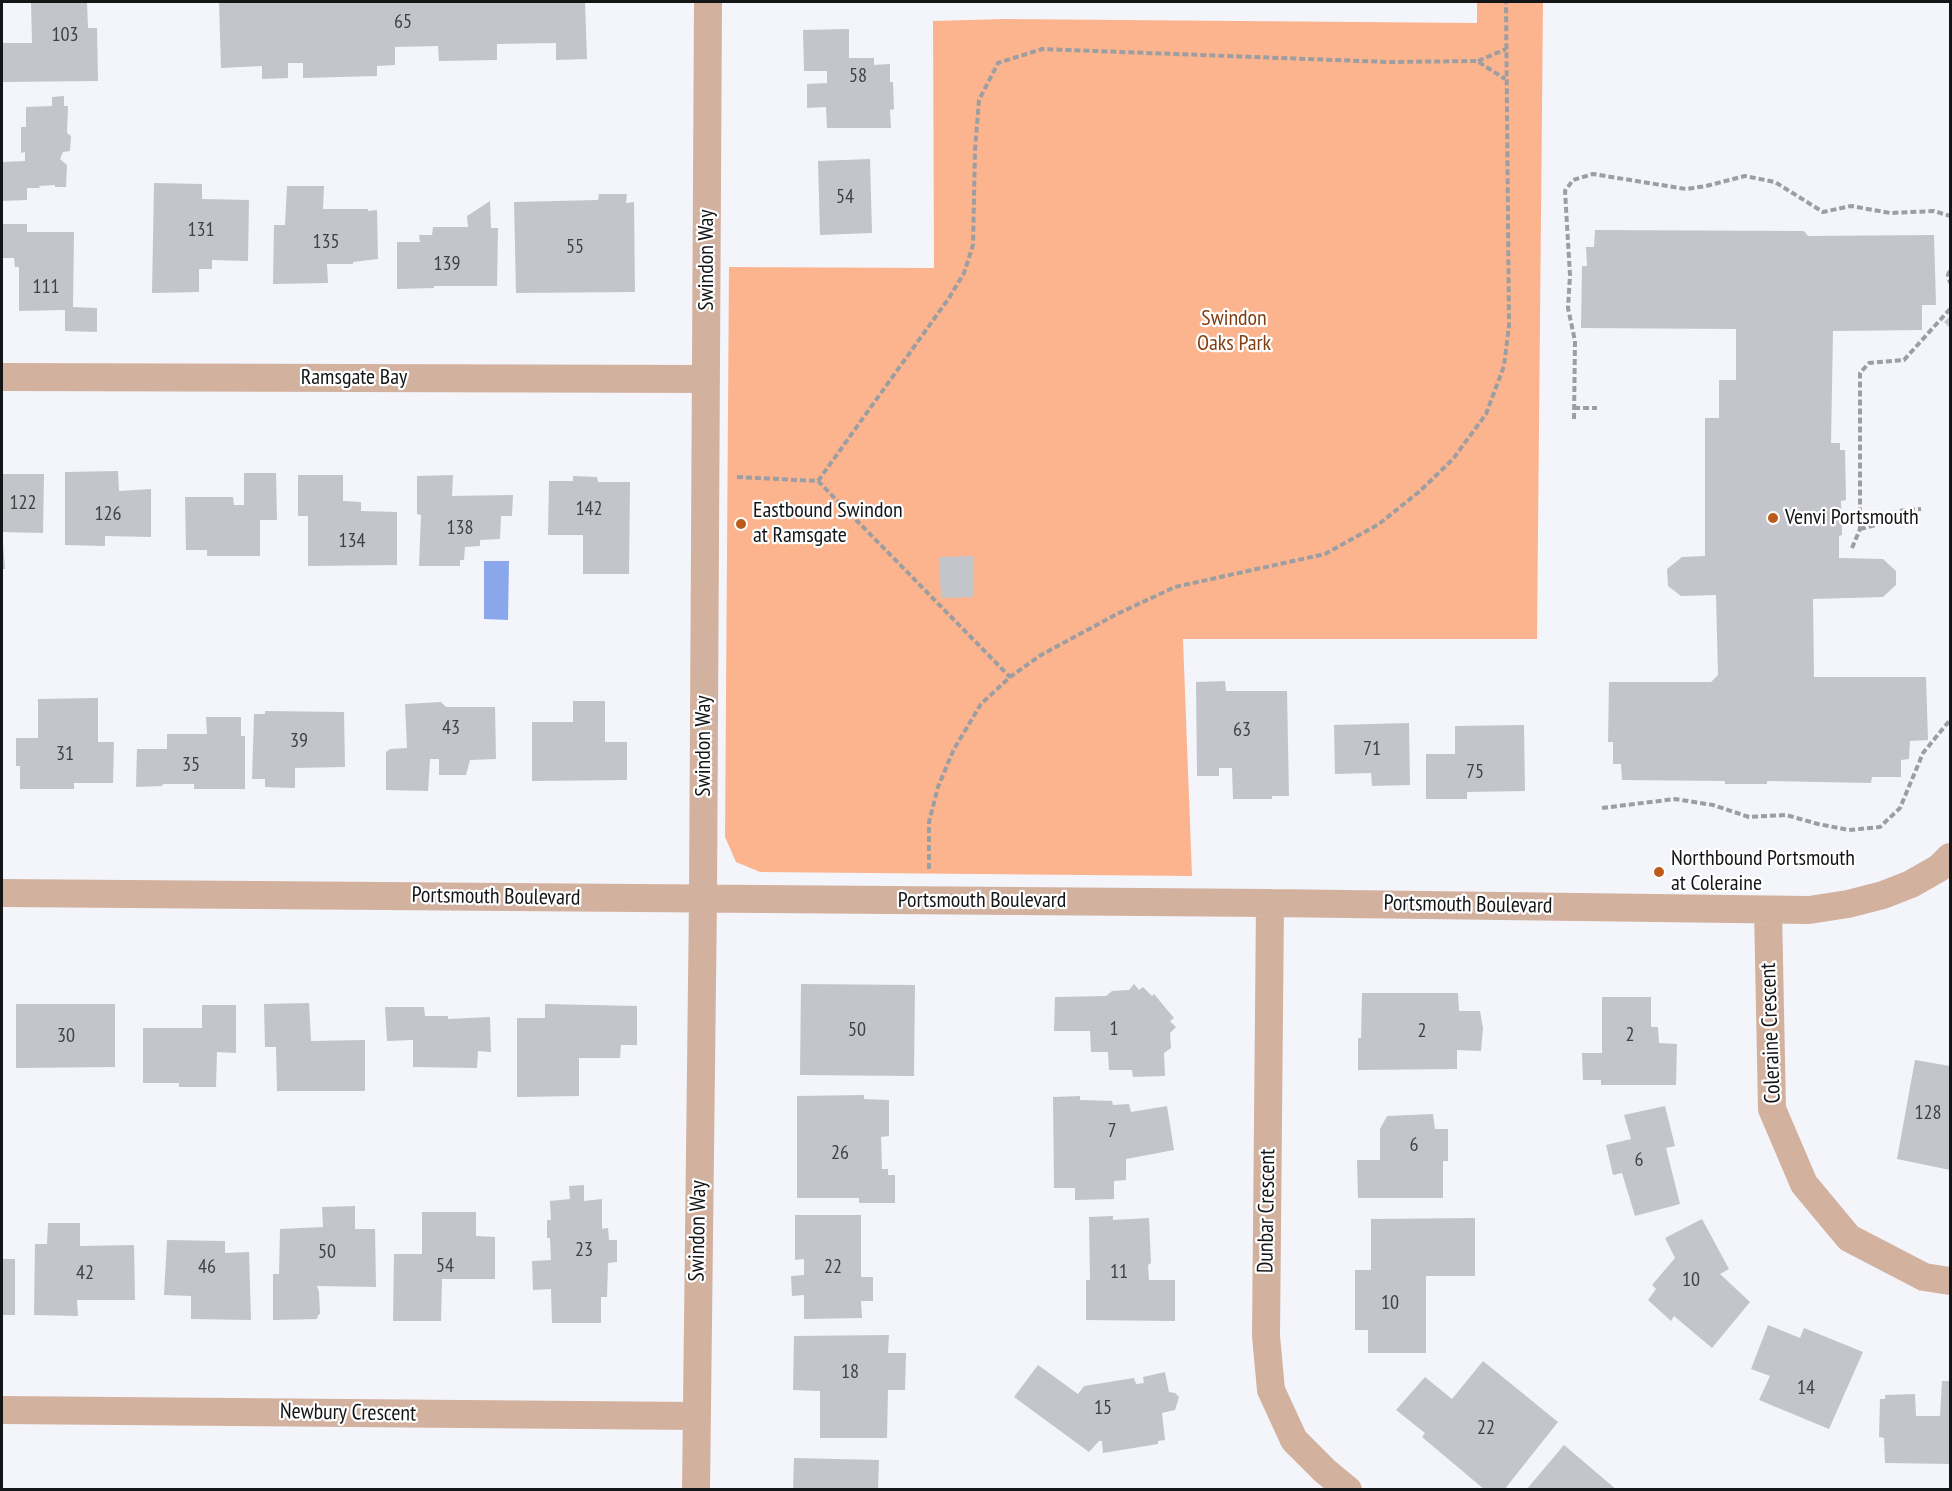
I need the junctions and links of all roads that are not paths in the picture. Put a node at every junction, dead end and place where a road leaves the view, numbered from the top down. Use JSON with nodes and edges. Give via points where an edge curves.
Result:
{"nodes":[{"id":1,"x":708,"y":2,"type":"edge"},
{"id":2,"x":2,"y":377,"type":"edge"},
{"id":3,"x":706,"y":379,"type":"junction"},
{"id":4,"x":1950,"y":857,"type":"edge"},
{"id":5,"x":2,"y":892,"type":"edge"},
{"id":6,"x":703,"y":899,"type":"junction"},
{"id":7,"x":1270,"y":903,"type":"junction"},
{"id":8,"x":1768,"y":910,"type":"junction"},
{"id":9,"x":1950,"y":1281,"type":"edge"},
{"id":10,"x":2,"y":1410,"type":"edge"},
{"id":11,"x":695,"y":1416,"type":"junction"},
{"id":12,"x":696,"y":1490,"type":"edge"},
{"id":13,"x":1348,"y":1490,"type":"edge"}],
"edges":[{"from":1,"to":3,"type":"street","name":"Swindon Way"},
{"from":2,"to":3,"type":"street","name":"Ramsgate Bay"},
{"from":3,"to":6,"type":"street","name":"Swindon Way"},
{"from":4,"to":8,"type":"street","name":"Portsmouth Boulevard","via":[[1911,884],[1883,895],[1809,910]]},
{"from":5,"to":6,"type":"street","name":"Portsmouth Boulevard"},
{"from":6,"to":7,"type":"street","name":"Portsmouth Boulevard"},
{"from":6,"to":11,"type":"street","name":"Swindon Way"},
{"from":7,"to":8,"type":"street","name":"Portsmouth Boulevard"},
{"from":7,"to":13,"type":"street","name":"Dunbar Crescent","via":[[1266,1336],[1271,1390],[1294,1440]]},
{"from":8,"to":9,"type":"street","name":"Coleraine Crescent","via":[[1772,1109],[1804,1184],[1850,1238],[1924,1277]]},
{"from":10,"to":11,"type":"street","name":"Newbury Crescent"},
{"from":11,"to":12,"type":"street","name":"Swindon Way"}]}
